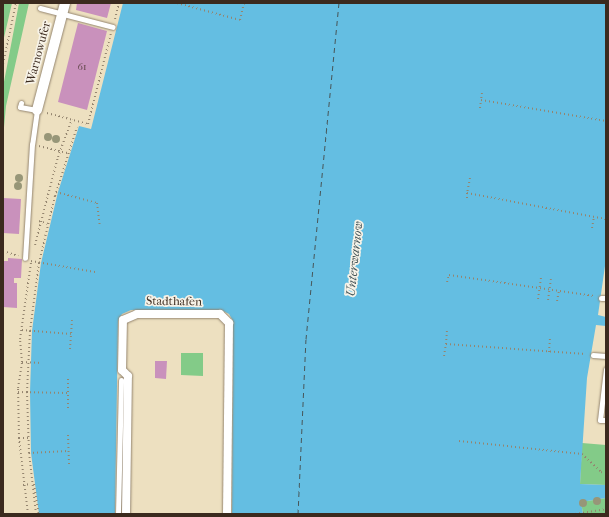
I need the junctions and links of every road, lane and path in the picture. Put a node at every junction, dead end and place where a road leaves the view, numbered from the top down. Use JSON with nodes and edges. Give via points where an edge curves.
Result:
{"nodes":[{"id":1,"x":16,"y":3,"type":"edge"},
{"id":2,"x":65,"y":3,"type":"edge"},
{"id":3,"x":119,"y":3,"type":"edge"},
{"id":4,"x":177,"y":3,"type":"edge"},
{"id":5,"x":244,"y":3,"type":"edge"},
{"id":6,"x":40,"y":8,"type":"dead end"},
{"id":7,"x":63,"y":14,"type":"junction"},
{"id":8,"x":113,"y":26,"type":"junction"},
{"id":9,"x":3,"y":64,"type":"edge"},
{"id":10,"x":482,"y":93,"type":"dead end"},
{"id":11,"x":481,"y":100,"type":"junction"},
{"id":12,"x":21,"y":103,"type":"dead end"},
{"id":13,"x":480,"y":108,"type":"dead end"},
{"id":14,"x":37,"y":110,"type":"junction"},
{"id":15,"x":72,"y":119,"type":"junction"},
{"id":16,"x":606,"y":121,"type":"edge"},
{"id":17,"x":77,"y":127,"type":"dead end"},
{"id":18,"x":32,"y":144,"type":"junction"},
{"id":19,"x":60,"y":150,"type":"junction"},
{"id":20,"x":68,"y":153,"type":"junction"},
{"id":21,"x":470,"y":178,"type":"dead end"},
{"id":22,"x":56,"y":192,"type":"junction"},
{"id":23,"x":467,"y":193,"type":"junction"},
{"id":24,"x":49,"y":194,"type":"junction"},
{"id":25,"x":55,"y":196,"type":"junction"},
{"id":26,"x":466,"y":198,"type":"dead end"},
{"id":27,"x":594,"y":217,"type":"junction"},
{"id":28,"x":606,"y":219,"type":"edge"},
{"id":29,"x":39,"y":221,"type":"junction"},
{"id":30,"x":48,"y":224,"type":"junction"},
{"id":31,"x":100,"y":226,"type":"dead end"},
{"id":32,"x":592,"y":228,"type":"dead end"},
{"id":33,"x":34,"y":248,"type":"dead end"},
{"id":34,"x":33,"y":254,"type":"dead end"},
{"id":35,"x":25,"y":258,"type":"dead end"},
{"id":36,"x":31,"y":261,"type":"junction"},
{"id":37,"x":39,"y":263,"type":"junction"},
{"id":38,"x":95,"y":272,"type":"dead end"},
{"id":39,"x":541,"y":277,"type":"dead end"},
{"id":40,"x":551,"y":279,"type":"dead end"},
{"id":41,"x":447,"y":282,"type":"dead end"},
{"id":42,"x":540,"y":288,"type":"junction"},
{"id":43,"x":550,"y":289,"type":"junction"},
{"id":44,"x":559,"y":291,"type":"junction"},
{"id":45,"x":603,"y":298,"type":"edge"},
{"id":46,"x":538,"y":299,"type":"dead end"},
{"id":47,"x":548,"y":300,"type":"dead end"},
{"id":48,"x":558,"y":301,"type":"dead end"},
{"id":49,"x":72,"y":320,"type":"dead end"},
{"id":50,"x":22,"y":330,"type":"junction"},
{"id":51,"x":447,"y":330,"type":"dead end"},
{"id":52,"x":30,"y":331,"type":"junction"},
{"id":53,"x":70,"y":334,"type":"junction"},
{"id":54,"x":550,"y":338,"type":"dead end"},
{"id":55,"x":446,"y":344,"type":"junction"},
{"id":56,"x":70,"y":349,"type":"dead end"},
{"id":57,"x":549,"y":352,"type":"junction"},
{"id":58,"x":593,"y":355,"type":"joint"},
{"id":59,"x":444,"y":356,"type":"dead end"},
{"id":60,"x":606,"y":356,"type":"edge"},
{"id":61,"x":22,"y":362,"type":"junction"},
{"id":62,"x":28,"y":362,"type":"junction"},
{"id":63,"x":42,"y":362,"type":"dead end"},
{"id":64,"x":606,"y":369,"type":"edge"},
{"id":65,"x":68,"y":379,"type":"dead end"},
{"id":66,"x":120,"y":380,"type":"dead end"},
{"id":67,"x":18,"y":392,"type":"junction"},
{"id":68,"x":27,"y":392,"type":"junction"},
{"id":69,"x":68,"y":394,"type":"junction"},
{"id":70,"x":68,"y":408,"type":"dead end"},
{"id":71,"x":606,"y":420,"type":"edge"},
{"id":72,"x":68,"y":436,"type":"dead end"},
{"id":73,"x":19,"y":438,"type":"junction"},
{"id":74,"x":29,"y":438,"type":"junction"},
{"id":75,"x":459,"y":441,"type":"dead end"},
{"id":76,"x":68,"y":451,"type":"junction"},
{"id":77,"x":29,"y":453,"type":"junction"},
{"id":78,"x":69,"y":465,"type":"dead end"},
{"id":79,"x":606,"y":473,"type":"edge"},
{"id":80,"x":33,"y":484,"type":"junction"},
{"id":81,"x":24,"y":485,"type":"junction"},
{"id":82,"x":606,"y":510,"type":"edge"},
{"id":83,"x":592,"y":513,"type":"edge"},
{"id":84,"x":28,"y":514,"type":"edge"},
{"id":85,"x":37,"y":514,"type":"edge"},
{"id":86,"x":118,"y":514,"type":"edge"},
{"id":87,"x":126,"y":514,"type":"edge"},
{"id":88,"x":227,"y":514,"type":"edge"},
{"id":89,"x":575,"y":514,"type":"edge"}],
"edges":[{"from":1,"to":9,"type":"path"},
{"from":2,"to":7,"type":"street","name":"Warnowufer"},
{"from":3,"to":8,"type":"path"},
{"from":4,"to":5,"type":"path","via":[[240,20]]},
{"from":6,"to":7,"type":"lane"},
{"from":7,"to":8,"type":"lane"},
{"from":7,"to":14,"type":"street","name":"Warnowufer"},
{"from":8,"to":15,"type":"path","via":[[88,124]]},
{"from":10,"to":11,"type":"path"},
{"from":11,"to":13,"type":"path"},
{"from":11,"to":16,"type":"path"},
{"from":12,"to":14,"type":"lane","via":[[20,107]]},
{"from":14,"to":15,"type":"path"},
{"from":14,"to":18,"type":"lane"},
{"from":15,"to":19,"type":"path"},
{"from":17,"to":20,"type":"path"},
{"from":18,"to":19,"type":"path"},
{"from":18,"to":35,"type":"lane"},
{"from":19,"to":20,"type":"path"},
{"from":19,"to":24,"type":"path"},
{"from":20,"to":22,"type":"path"},
{"from":21,"to":23,"type":"path"},
{"from":22,"to":25,"type":"path"},
{"from":22,"to":31,"type":"path","via":[[97,203]]},
{"from":23,"to":26,"type":"path"},
{"from":23,"to":27,"type":"path"},
{"from":24,"to":25,"type":"path"},
{"from":24,"to":29,"type":"path"},
{"from":25,"to":30,"type":"path"},
{"from":27,"to":28,"type":"path"},
{"from":27,"to":32,"type":"path"},
{"from":29,"to":30,"type":"path"},
{"from":29,"to":33,"type":"path"},
{"from":30,"to":37,"type":"path"},
{"from":34,"to":36,"type":"path"},
{"from":36,"to":37,"type":"path"},
{"from":36,"to":50,"type":"path"},
{"from":37,"to":38,"type":"path"},
{"from":37,"to":52,"type":"path"},
{"from":39,"to":42,"type":"path"},
{"from":40,"to":43,"type":"path"},
{"from":41,"to":42,"type":"path","via":[[449,275]]},
{"from":42,"to":43,"type":"path"},
{"from":42,"to":46,"type":"path"},
{"from":43,"to":44,"type":"path"},
{"from":43,"to":47,"type":"path"},
{"from":44,"to":45,"type":"path"},
{"from":44,"to":48,"type":"path"},
{"from":49,"to":53,"type":"path"},
{"from":50,"to":52,"type":"path"},
{"from":50,"to":61,"type":"path"},
{"from":51,"to":55,"type":"path"},
{"from":52,"to":53,"type":"path"},
{"from":52,"to":62,"type":"path"},
{"from":53,"to":56,"type":"path"},
{"from":54,"to":57,"type":"path"},
{"from":55,"to":57,"type":"path"},
{"from":55,"to":59,"type":"path"},
{"from":57,"to":58,"type":"path"},
{"from":58,"to":60,"type":"lane"},
{"from":61,"to":62,"type":"path"},
{"from":61,"to":67,"type":"path"},
{"from":62,"to":63,"type":"path"},
{"from":62,"to":68,"type":"path"},
{"from":64,"to":71,"type":"lane","via":[[600,420]]},
{"from":65,"to":69,"type":"path"},
{"from":66,"to":86,"type":"lane"},
{"from":67,"to":68,"type":"path"},
{"from":67,"to":73,"type":"path"},
{"from":68,"to":69,"type":"path"},
{"from":68,"to":74,"type":"path"},
{"from":69,"to":70,"type":"path"},
{"from":72,"to":76,"type":"path"},
{"from":73,"to":74,"type":"path"},
{"from":73,"to":81,"type":"path"},
{"from":74,"to":77,"type":"path"},
{"from":75,"to":79,"type":"path","via":[[582,454],[601,472]]},
{"from":76,"to":77,"type":"path"},
{"from":76,"to":78,"type":"path"},
{"from":77,"to":80,"type":"path"},
{"from":80,"to":81,"type":"path"},
{"from":80,"to":85,"type":"path"},
{"from":81,"to":84,"type":"path"},
{"from":82,"to":83,"type":"path"},
{"from":83,"to":89,"type":"path"},
{"from":87,"to":88,"type":"street","name":"Stadthafen","via":[[128,376],[122,370],[123,320],[137,314],[220,314],[229,323]]}]}
